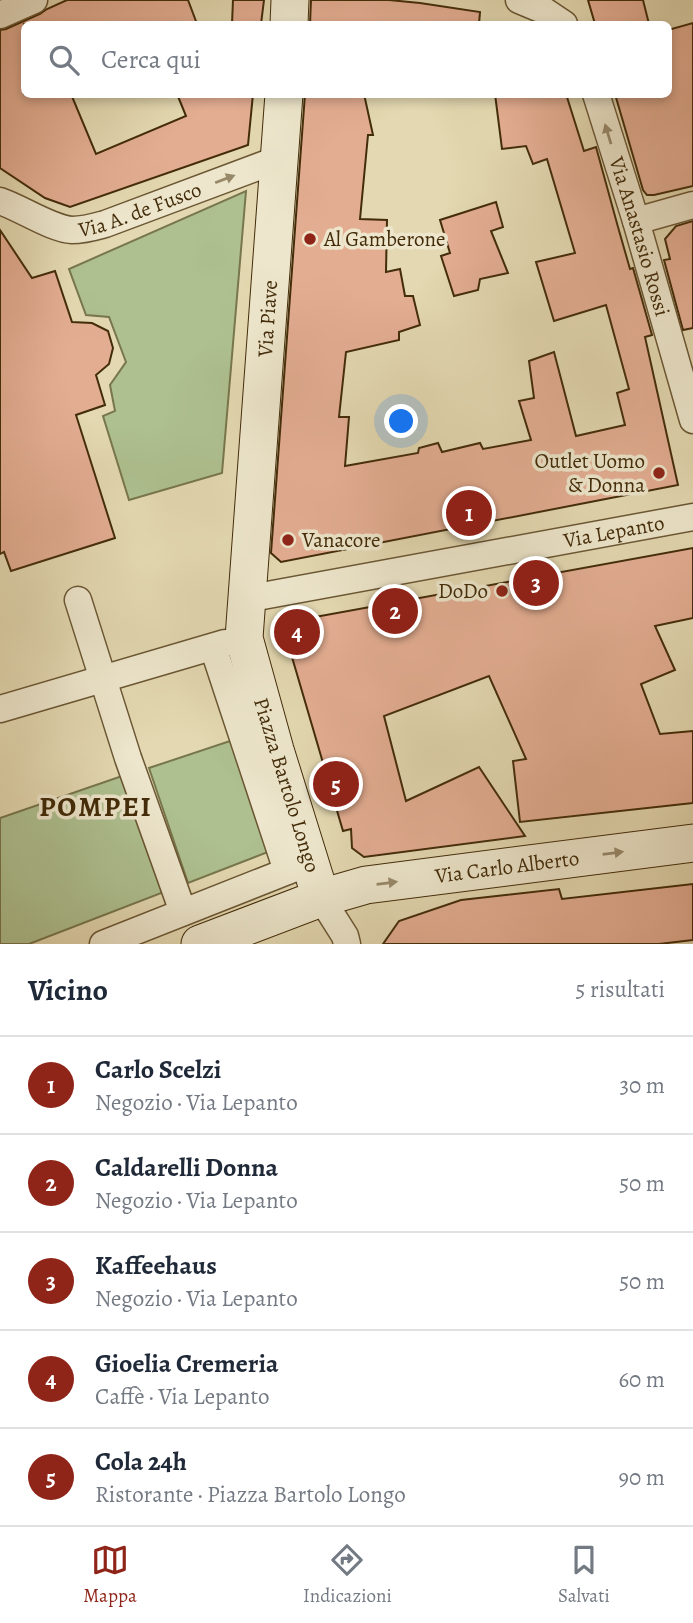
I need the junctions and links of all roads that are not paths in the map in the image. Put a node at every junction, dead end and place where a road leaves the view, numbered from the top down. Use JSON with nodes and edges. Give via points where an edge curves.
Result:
{"nodes":[{"id":1,"x":34,"y":0,"type":"edge"},
{"id":2,"x":290,"y":0,"type":"edge"},
{"id":3,"x":519,"y":0,"type":"edge"},
{"id":4,"x":0,"y":15,"type":"edge"},
{"id":5,"x":289,"y":21,"type":"edge"},
{"id":6,"x":560,"y":21,"type":"edge"},
{"id":7,"x":284,"y":98,"type":"edge"},
{"id":8,"x":597,"y":98,"type":"edge"},
{"id":9,"x":279,"y":159,"type":"junction"},
{"id":10,"x":0,"y":201,"type":"edge"},
{"id":11,"x":693,"y":205,"type":"edge"},
{"id":12,"x":636,"y":221,"type":"junction"},
{"id":13,"x":693,"y":420,"type":"edge"},
{"id":14,"x":693,"y":517,"type":"edge"},
{"id":15,"x":250,"y":544,"type":"joint"},
{"id":16,"x":246,"y":599,"type":"junction"},
{"id":17,"x":78,"y":600,"type":"dead end"},
{"id":18,"x":103,"y":678,"type":"junction"},
{"id":19,"x":0,"y":709,"type":"edge"},
{"id":20,"x":693,"y":843,"type":"edge"},
{"id":21,"x":298,"y":866,"type":"junction"},
{"id":22,"x":321,"y":898,"type":"junction"},
{"id":23,"x":183,"y":912,"type":"junction"},
{"id":24,"x":103,"y":944,"type":"edge"},
{"id":25,"x":200,"y":944,"type":"edge"},
{"id":26,"x":346,"y":944,"type":"edge"}],
"edges":[{"from":1,"to":4,"type":"street"},
{"from":2,"to":5,"type":"street"},
{"from":3,"to":6,"type":"street"},
{"from":7,"to":9,"type":"street","name":"Via Piave"},
{"from":12,"to":8,"type":"street","name":"Via Anastasio Rossi","one_way":true},
{"from":10,"to":9,"type":"street","name":"Via A. de Fusco","one_way":true,"via":[[69,230],[86,229]]},
{"from":9,"to":15,"type":"street","name":"Via Piave"},
{"from":11,"to":12,"type":"street"},
{"from":12,"to":13,"type":"street","name":"Via Anastasio Rossi"},
{"from":14,"to":16,"type":"street","name":"Via Lepanto"},
{"from":15,"to":16,"type":"street","name":"Piazza Bartolo Longo"},
{"from":16,"to":21,"type":"street","name":"Piazza Bartolo Longo","via":[[244,638],[275,750]]},
{"from":17,"to":18,"type":"street"},
{"from":18,"to":19,"type":"street"},
{"from":18,"to":21,"type":"street","via":[[219,645]]},
{"from":18,"to":23,"type":"street"},
{"from":22,"to":20,"type":"street","name":"Via Carlo Alberto","one_way":true,"via":[[366,886]]},
{"from":21,"to":22,"type":"street","name":"Piazza Bartolo Longo"},
{"from":21,"to":23,"type":"street"},
{"from":22,"to":25,"type":"street","name":"Piazza Bartolo Longo"},
{"from":22,"to":26,"type":"street"},
{"from":23,"to":24,"type":"street"}]}
